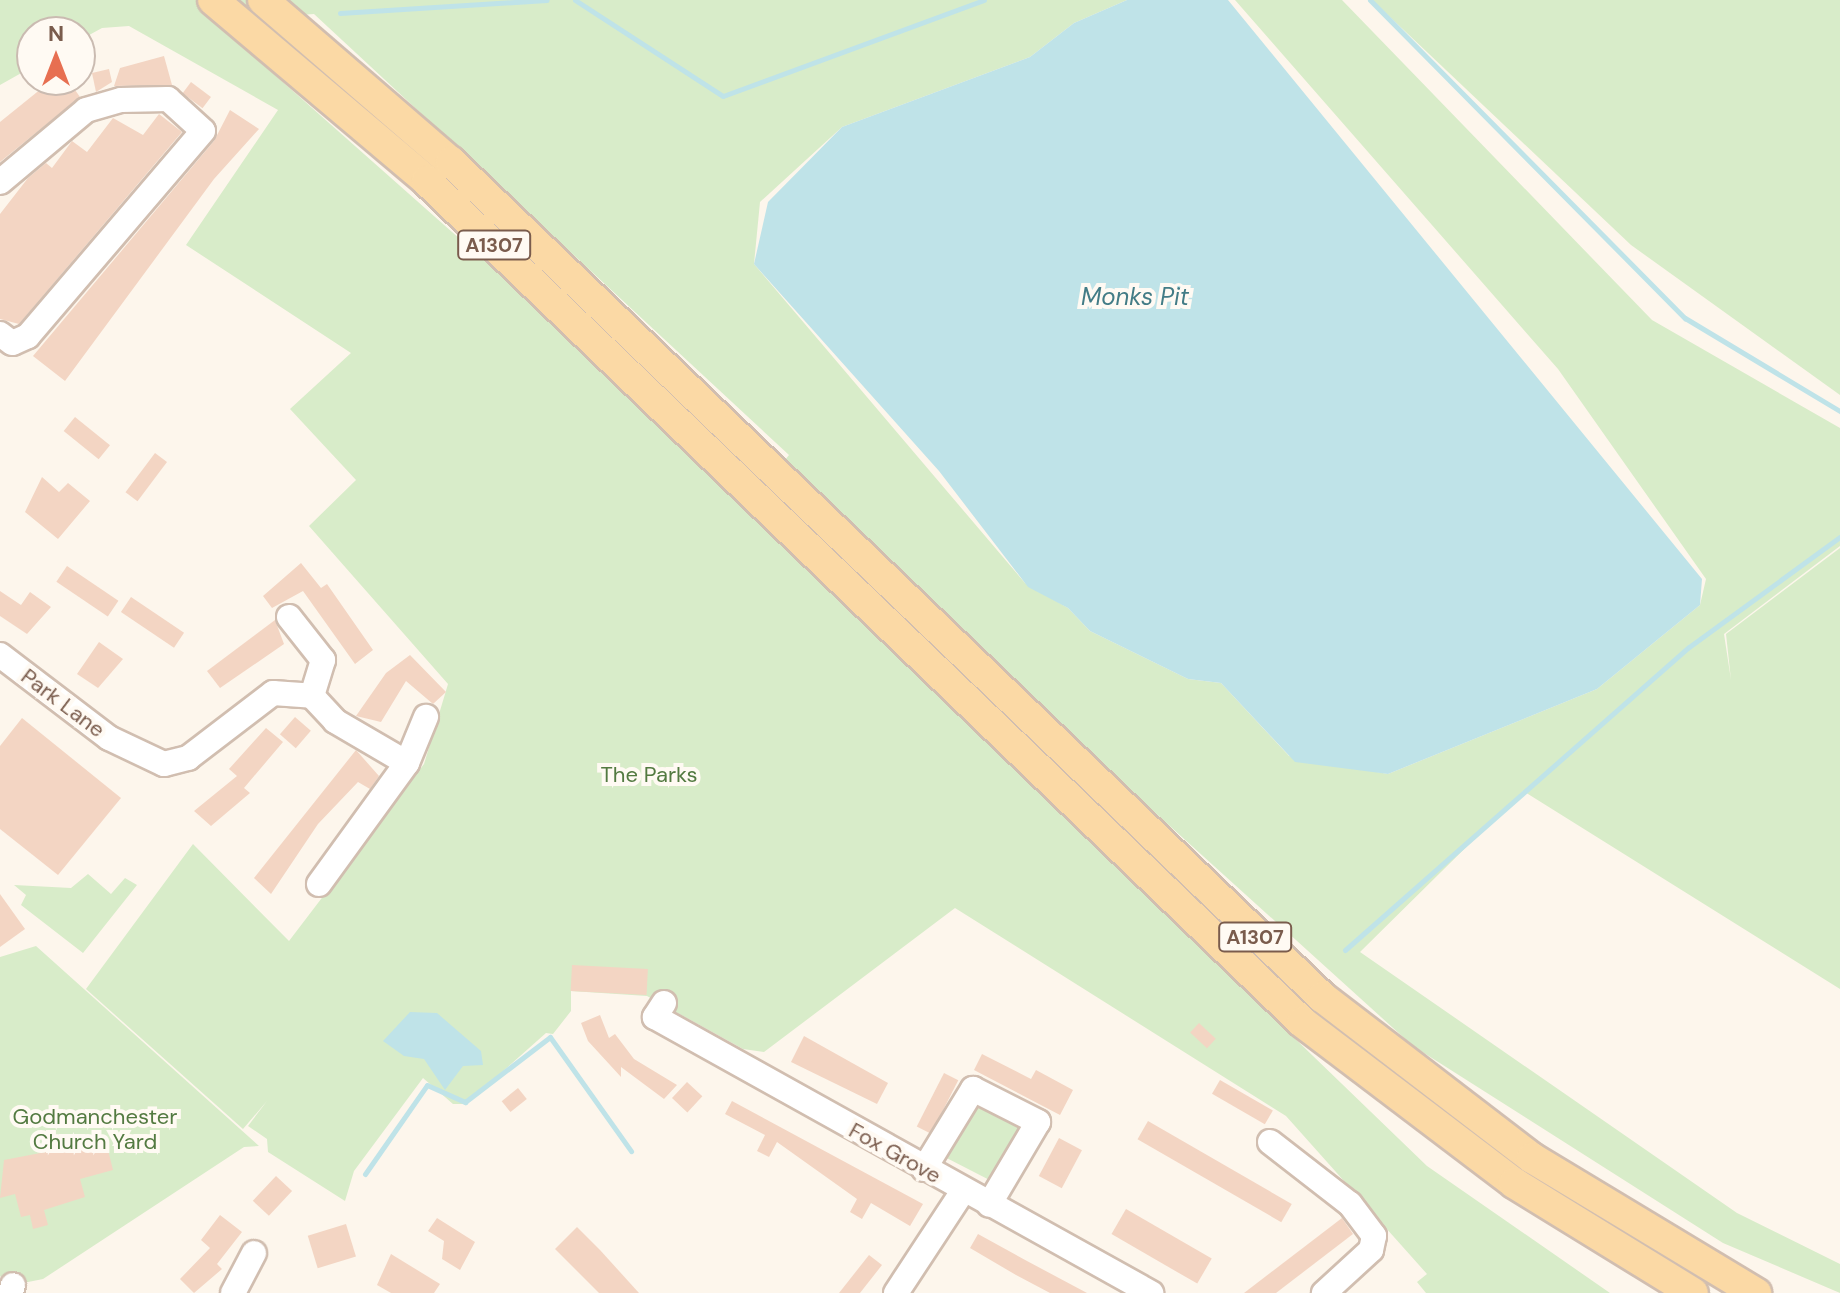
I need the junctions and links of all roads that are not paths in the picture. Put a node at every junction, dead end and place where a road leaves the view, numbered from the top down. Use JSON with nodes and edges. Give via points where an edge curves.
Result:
{"nodes":[{"id":1,"x":213,"y":0,"type":"edge"},
{"id":2,"x":263,"y":0,"type":"edge"},
{"id":3,"x":0,"y":182,"type":"edge"},
{"id":4,"x":0,"y":334,"type":"edge"},
{"id":5,"x":773,"y":493,"type":"junction"},
{"id":6,"x":802,"y":522,"type":"junction"},
{"id":7,"x":289,"y":617,"type":"dead end"},
{"id":8,"x":0,"y":655,"type":"edge"},
{"id":9,"x":312,"y":696,"type":"junction"},
{"id":10,"x":426,"y":717,"type":"dead end"},
{"id":11,"x":407,"y":763,"type":"junction"},
{"id":12,"x":319,"y":884,"type":"dead end"},
{"id":13,"x":664,"y":1003,"type":"dead end"},
{"id":14,"x":1270,"y":1142,"type":"dead end"},
{"id":15,"x":924,"y":1169,"type":"junction"},
{"id":16,"x":963,"y":1191,"type":"junction"},
{"id":17,"x":989,"y":1205,"type":"junction"},
{"id":18,"x":254,"y":1253,"type":"dead end"},
{"id":19,"x":233,"y":1293,"type":"edge"},
{"id":20,"x":896,"y":1293,"type":"edge"},
{"id":21,"x":1151,"y":1293,"type":"edge"},
{"id":22,"x":1324,"y":1293,"type":"edge"},
{"id":23,"x":1693,"y":1293,"type":"edge"},
{"id":24,"x":1756,"y":1293,"type":"edge"}],
"edges":[{"from":1,"to":5,"type":"main road","number":"A1307","via":[[427,181]]},
{"from":2,"to":5,"type":"main road","number":"A1307","via":[[451,162]]},
{"from":3,"to":4,"type":"street","via":[[86,110],[121,100],[168,99],[203,131],[28,336],[12,343]]},
{"from":5,"to":6,"type":"main road","number":"A1307"},
{"from":6,"to":23,"type":"main road","number":"A1307","via":[[1302,1022],[1514,1183]]},
{"from":6,"to":24,"type":"main road","number":"A1307","via":[[1322,997],[1532,1158]]},
{"from":7,"to":9,"type":"street","via":[[323,660]]},
{"from":8,"to":9,"type":"street","name":"Park Lane","via":[[127,750],[164,764],[188,758],[273,693]]},
{"from":9,"to":11,"type":"street","via":[[335,721]]},
{"from":10,"to":11,"type":"street"},
{"from":11,"to":12,"type":"street"},
{"from":13,"to":15,"type":"street","name":"Fox Grove","via":[[655,1017]]},
{"from":14,"to":22,"type":"street","via":[[1350,1204],[1374,1236],[1371,1250]]},
{"from":15,"to":16,"type":"street","name":"Fox Grove"},
{"from":15,"to":17,"type":"street","via":[[973,1089],[1038,1122]]},
{"from":16,"to":17,"type":"street","name":"Fox Grove"},
{"from":16,"to":20,"type":"street"},
{"from":17,"to":21,"type":"street","name":"Fox Grove"},
{"from":18,"to":19,"type":"street"}]}
